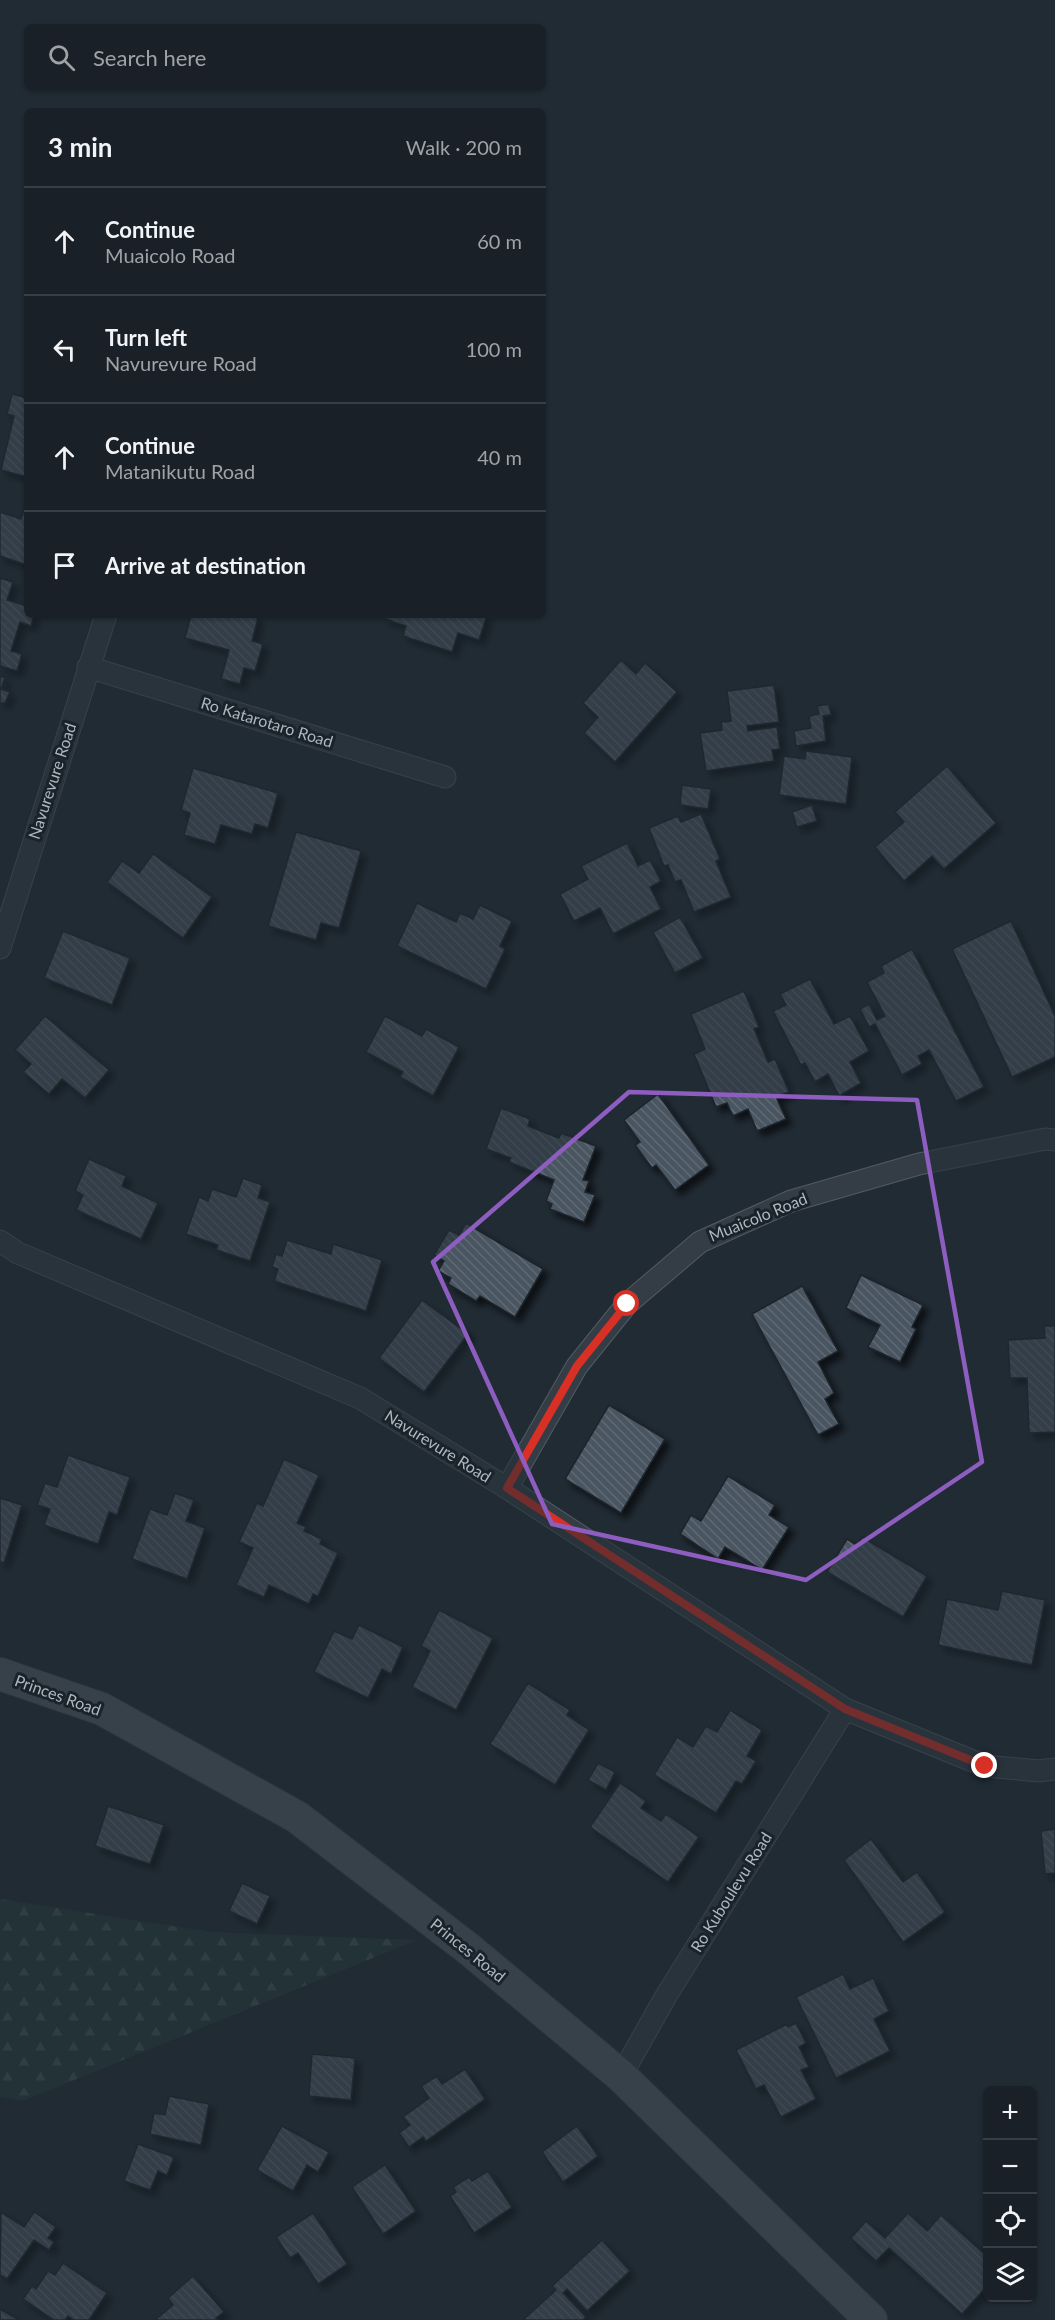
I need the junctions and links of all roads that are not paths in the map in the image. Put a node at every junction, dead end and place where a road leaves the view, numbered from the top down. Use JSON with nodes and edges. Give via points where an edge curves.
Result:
{"nodes":[{"id":1,"x":105,"y":618,"type":"edge"},
{"id":2,"x":88,"y":667,"type":"junction"},
{"id":3,"x":445,"y":777,"type":"dead end"},
{"id":4,"x":0,"y":948,"type":"edge"},
{"id":5,"x":1055,"y":1140,"type":"edge"},
{"id":6,"x":0,"y":1241,"type":"edge"},
{"id":7,"x":507,"y":1488,"type":"junction"},
{"id":8,"x":0,"y":1674,"type":"edge"},
{"id":9,"x":845,"y":1709,"type":"junction"},
{"id":10,"x":1055,"y":1769,"type":"edge"},
{"id":11,"x":621,"y":2076,"type":"junction"},
{"id":12,"x":872,"y":2320,"type":"edge"}],
"edges":[{"from":1,"to":2,"type":"street","name":"Navurevure Road"},
{"from":2,"to":3,"type":"street","name":"Ro Katarotaro Road"},
{"from":2,"to":4,"type":"street","name":"Navurevure Road"},
{"from":5,"to":7,"type":"street","name":"Muaicolo Road","via":[[908,1167],[791,1201],[700,1242],[627,1304],[577,1366]]},
{"from":6,"to":7,"type":"street","name":"Navurevure Road","via":[[18,1253],[360,1398]]},
{"from":7,"to":9,"type":"street","name":"Navurevure Road"},
{"from":8,"to":11,"type":"main road","name":"Princes Road","via":[[102,1709],[297,1817],[470,1950]]},
{"from":9,"to":10,"type":"street","name":"Navurevure Road","via":[[985,1766]]},
{"from":9,"to":11,"type":"street","name":"Ro Kuboulevu Road","via":[[666,1996]]},
{"from":11,"to":12,"type":"main road","name":"Princes Road"}]}
